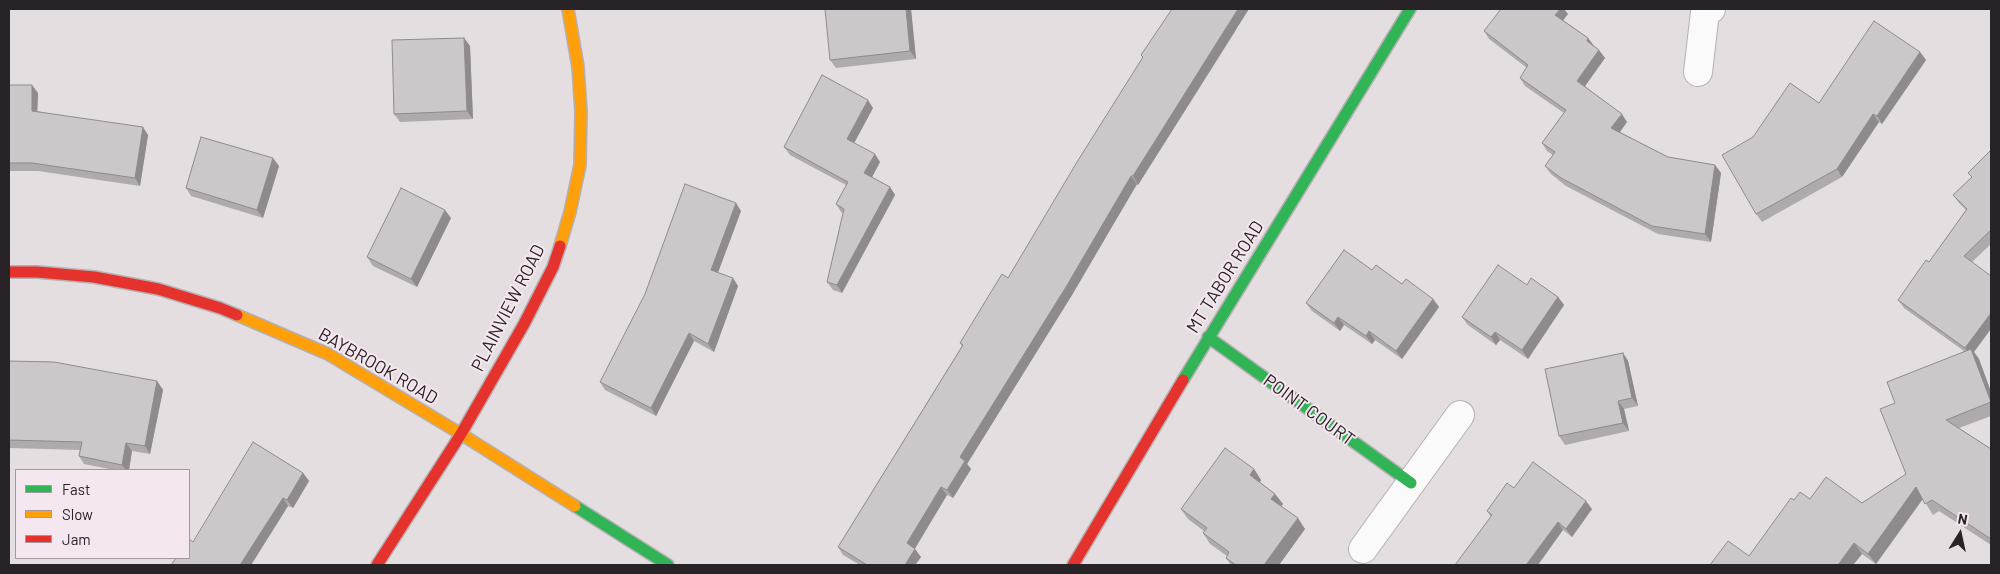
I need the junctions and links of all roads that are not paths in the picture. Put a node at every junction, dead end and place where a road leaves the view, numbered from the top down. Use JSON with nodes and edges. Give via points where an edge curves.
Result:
{"nodes":[{"id":1,"x":568,"y":9,"type":"edge"},
{"id":2,"x":1410,"y":9,"type":"edge"},
{"id":3,"x":1706,"y":10,"type":"edge"},
{"id":4,"x":1698,"y":72,"type":"dead end"},
{"id":5,"x":9,"y":272,"type":"edge"},
{"id":6,"x":1208,"y":337,"type":"junction"},
{"id":7,"x":1460,"y":415,"type":"dead end"},
{"id":8,"x":461,"y":434,"type":"junction"},
{"id":9,"x":1411,"y":483,"type":"junction"},
{"id":10,"x":1363,"y":549,"type":"dead end"},
{"id":11,"x":377,"y":565,"type":"edge"},
{"id":12,"x":668,"y":565,"type":"edge"},
{"id":13,"x":1072,"y":565,"type":"edge"}],
"edges":[{"from":1,"to":8,"type":"street","name":"PLAINVIEW ROAD","via":[[576,50],[581,112],[580,165],[570,212],[553,267]]},
{"from":2,"to":6,"type":"street","name":"MT TABOR ROAD"},
{"from":3,"to":4,"type":"street"},
{"from":5,"to":8,"type":"street","name":"BAYBROOK ROAD","via":[[94,277],[158,289],[220,308],[328,354]]},
{"from":6,"to":9,"type":"street","name":"POINT COURT"},
{"from":6,"to":13,"type":"street","name":"MT TABOR ROAD"},
{"from":7,"to":9,"type":"street"},
{"from":8,"to":11,"type":"street","name":"PLAINVIEW ROAD"},
{"from":8,"to":12,"type":"street","name":"BAYBROOK ROAD"},
{"from":9,"to":10,"type":"street"}]}
